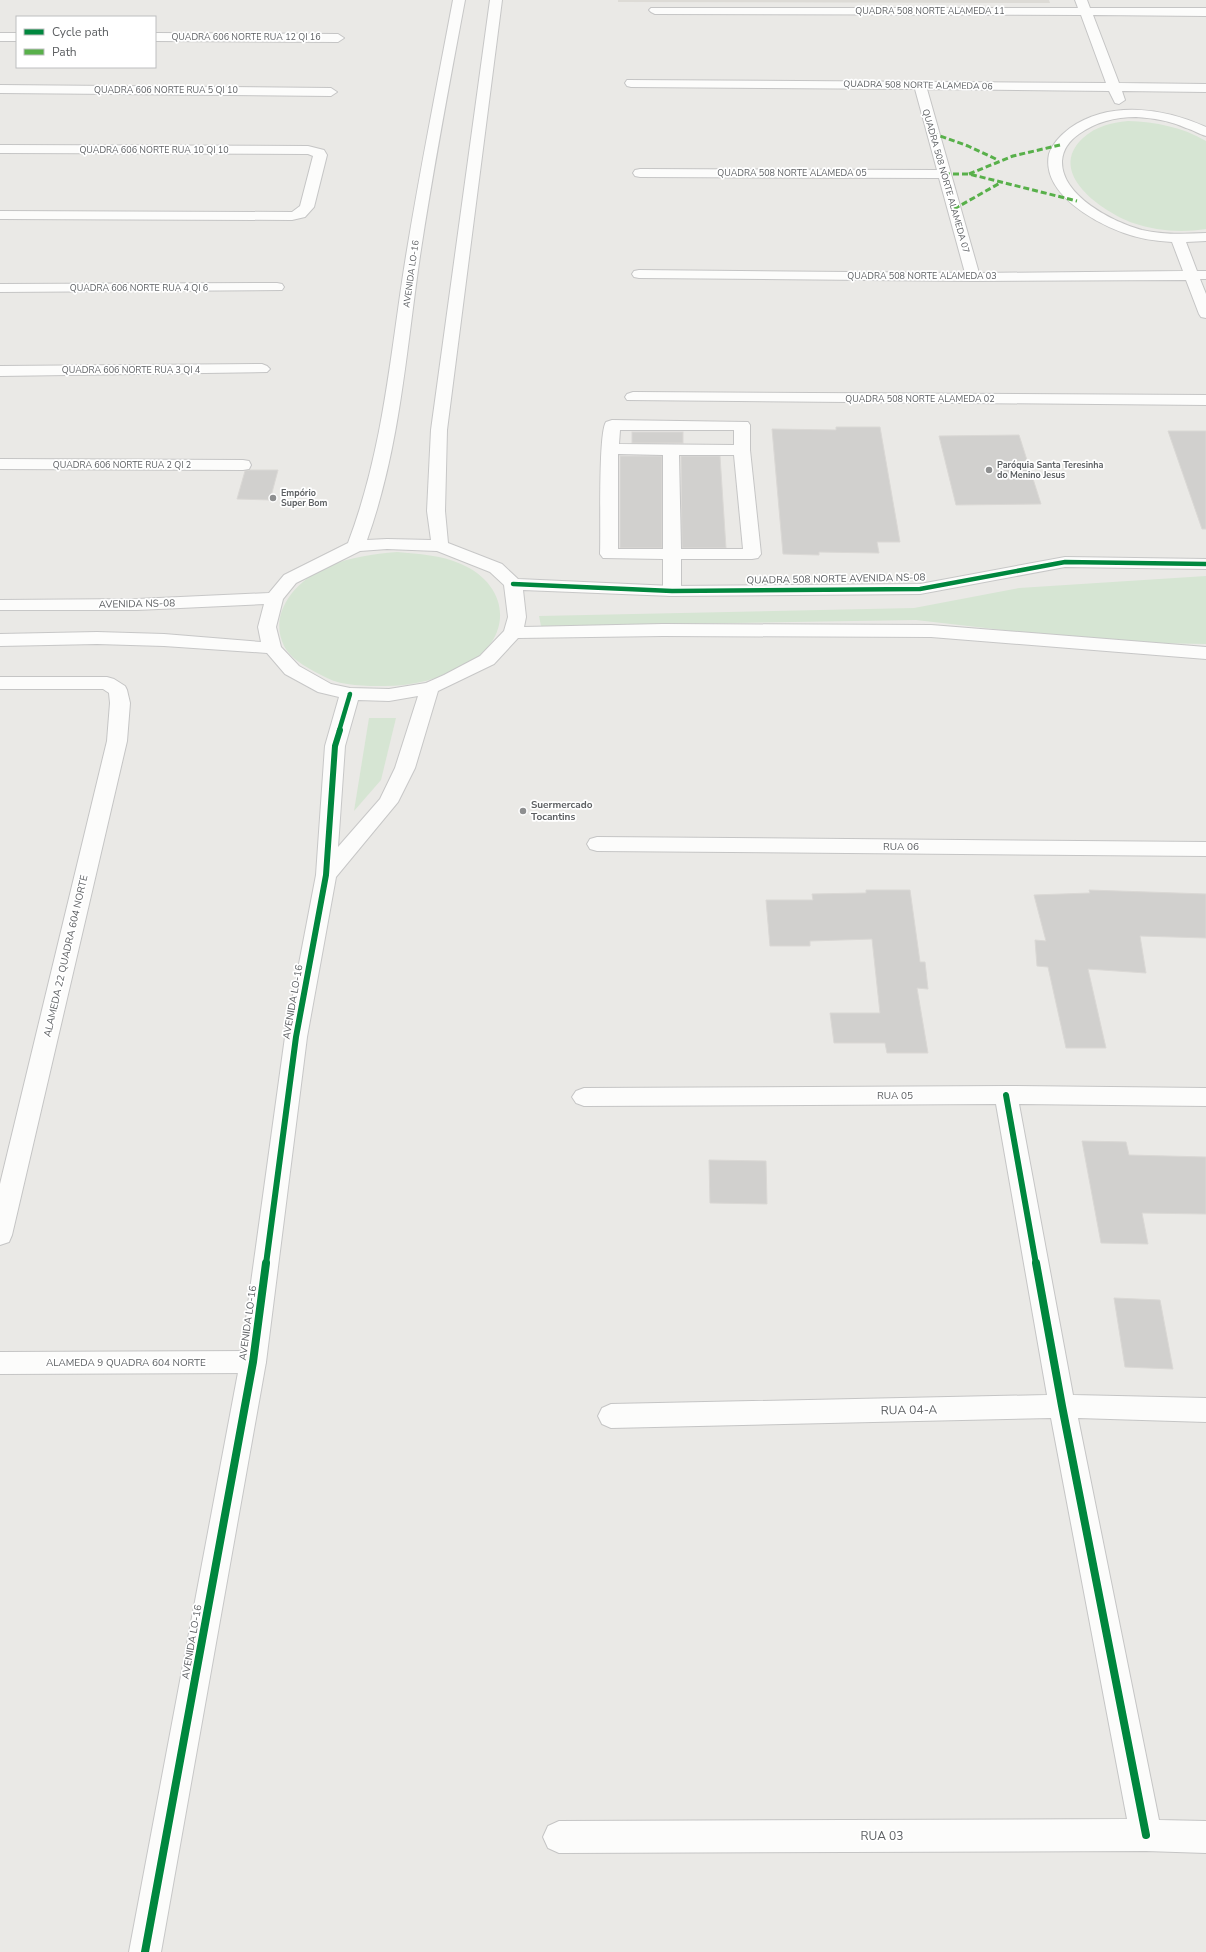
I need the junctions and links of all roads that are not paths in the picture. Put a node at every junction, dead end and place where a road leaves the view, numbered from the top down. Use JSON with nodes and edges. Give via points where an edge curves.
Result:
{"nodes":[{"id":1,"x":459,"y":0,"type":"edge"},
{"id":2,"x":496,"y":0,"type":"edge"},
{"id":3,"x":1081,"y":0,"type":"edge"},
{"id":4,"x":655,"y":10,"type":"dead end"},
{"id":5,"x":1086,"y":12,"type":"junction"},
{"id":6,"x":1206,"y":12,"type":"edge"},
{"id":7,"x":0,"y":37,"type":"edge"},
{"id":8,"x":16,"y":37,"type":"edge"},
{"id":9,"x":156,"y":37,"type":"edge"},
{"id":10,"x":338,"y":38,"type":"dead end"},
{"id":11,"x":630,"y":83,"type":"dead end"},
{"id":12,"x":920,"y":85,"type":"junction"},
{"id":13,"x":1114,"y":88,"type":"junction"},
{"id":14,"x":1206,"y":88,"type":"edge"},
{"id":15,"x":0,"y":89,"type":"edge"},
{"id":16,"x":331,"y":92,"type":"dead end"},
{"id":17,"x":1125,"y":114,"type":"junction"},
{"id":18,"x":1206,"y":132,"type":"edge"},
{"id":19,"x":0,"y":149,"type":"edge"},
{"id":20,"x":640,"y":173,"type":"dead end"},
{"id":21,"x":944,"y":174,"type":"junction"},
{"id":22,"x":0,"y":216,"type":"edge"},
{"id":23,"x":1206,"y":237,"type":"edge"},
{"id":24,"x":1178,"y":239,"type":"junction"},
{"id":25,"x":639,"y":274,"type":"dead end"},
{"id":26,"x":1190,"y":274,"type":"junction"},
{"id":27,"x":1206,"y":275,"type":"edge"},
{"id":28,"x":974,"y":276,"type":"junction"},
{"id":29,"x":278,"y":287,"type":"dead end"},
{"id":30,"x":0,"y":288,"type":"edge"},
{"id":31,"x":1206,"y":314,"type":"edge"},
{"id":32,"x":262,"y":369,"type":"dead end"},
{"id":33,"x":0,"y":370,"type":"edge"},
{"id":34,"x":633,"y":397,"type":"dead end"},
{"id":35,"x":1206,"y":400,"type":"edge"},
{"id":36,"x":610,"y":449,"type":"junction"},
{"id":37,"x":671,"y":450,"type":"junction"},
{"id":38,"x":742,"y":450,"type":"junction"},
{"id":39,"x":0,"y":464,"type":"edge"},
{"id":40,"x":243,"y":465,"type":"dead end"},
{"id":41,"x":356,"y":546,"type":"junction"},
{"id":42,"x":440,"y":546,"type":"junction"},
{"id":43,"x":672,"y":554,"type":"junction"},
{"id":44,"x":1206,"y":564,"type":"edge"},
{"id":45,"x":513,"y":584,"type":"junction"},
{"id":46,"x":672,"y":591,"type":"junction"},
{"id":47,"x":274,"y":598,"type":"junction"},
{"id":48,"x":0,"y":605,"type":"edge"},
{"id":49,"x":513,"y":633,"type":"junction"},
{"id":50,"x":0,"y":640,"type":"edge"},
{"id":51,"x":272,"y":648,"type":"junction"},
{"id":52,"x":1206,"y":653,"type":"edge"},
{"id":53,"x":0,"y":683,"type":"edge"},
{"id":54,"x":430,"y":688,"type":"junction"},
{"id":55,"x":350,"y":694,"type":"junction"},
{"id":56,"x":597,"y":844,"type":"dead end"},
{"id":57,"x":1206,"y":849,"type":"edge"},
{"id":58,"x":326,"y":874,"type":"junction"},
{"id":59,"x":1006,"y":1095,"type":"junction"},
{"id":60,"x":1206,"y":1097,"type":"edge"},
{"id":61,"x":584,"y":1098,"type":"dead end"},
{"id":62,"x":0,"y":1235,"type":"edge"},
{"id":63,"x":253,"y":1362,"type":"junction"},
{"id":64,"x":0,"y":1363,"type":"edge"},
{"id":65,"x":1062,"y":1406,"type":"junction"},
{"id":66,"x":1206,"y":1410,"type":"edge"},
{"id":67,"x":611,"y":1416,"type":"dead end"},
{"id":68,"x":1146,"y":1835,"type":"junction"},
{"id":69,"x":558,"y":1837,"type":"dead end"},
{"id":70,"x":1206,"y":1837,"type":"edge"},
{"id":71,"x":145,"y":1952,"type":"edge"}],
"edges":[{"from":1,"to":41,"type":"street","name":"AVENIDA LO-16","via":[[413,256],[384,456],[376,492]]},
{"from":2,"to":42,"type":"street","via":[[438,430],[436,511]]},
{"from":3,"to":5,"type":"street"},
{"from":4,"to":5,"type":"street","name":"QUADRA 508 NORTE ALAMEDA 11"},
{"from":5,"to":6,"type":"street","name":"QUADRA 508 NORTE ALAMEDA 11"},
{"from":5,"to":13,"type":"street"},
{"from":7,"to":8,"type":"street"},
{"from":9,"to":10,"type":"street","name":"QUADRA 606 NORTE RUA 12 QI 16"},
{"from":11,"to":12,"type":"street","name":"QUADRA 508 NORTE ALAMEDA 06"},
{"from":12,"to":13,"type":"street","name":"QUADRA 508 NORTE ALAMEDA 06"},
{"from":12,"to":21,"type":"street","name":"QUADRA 508 NORTE ALAMEDA 07"},
{"from":13,"to":14,"type":"street","name":"QUADRA 508 NORTE ALAMEDA 06"},
{"from":13,"to":17,"type":"street"},
{"from":15,"to":16,"type":"street","name":"QUADRA 606 NORTE RUA 5 QI 10"},
{"from":17,"to":18,"type":"street","via":[[1166,118]]},
{"from":17,"to":24,"type":"street","via":[[1095,119],[1066,138],[1058,149],[1055,162],[1060,181],[1077,201],[1105,220],[1141,233]]},
{"from":19,"to":22,"type":"street","name":"QUADRA 606 NORTE RUA 10 QI 10","via":[[308,150],[319,152],[320,155],[307,207],[300,214],[292,216]]},
{"from":20,"to":21,"type":"street","name":"QUADRA 508 NORTE ALAMEDA 05"},
{"from":21,"to":28,"type":"street","name":"QUADRA 508 NORTE ALAMEDA 07"},
{"from":23,"to":24,"type":"street"},
{"from":24,"to":26,"type":"street"},
{"from":25,"to":28,"type":"street","name":"QUADRA 508 NORTE ALAMEDA 03"},
{"from":26,"to":27,"type":"street","name":"QUADRA 508 NORTE ALAMEDA 03"},
{"from":26,"to":28,"type":"street","name":"QUADRA 508 NORTE ALAMEDA 03"},
{"from":26,"to":31,"type":"street"},
{"from":29,"to":30,"type":"street","name":"QUADRA 606 NORTE RUA 4 QI 6"},
{"from":32,"to":33,"type":"street","name":"QUADRA 606 NORTE RUA 3 QI 4"},
{"from":34,"to":35,"type":"street","name":"QUADRA 508 NORTE ALAMEDA 02"},
{"from":36,"to":37,"type":"street"},
{"from":36,"to":38,"type":"street","via":[[612,425],[742,425]]},
{"from":36,"to":43,"type":"street","via":[[609,554]]},
{"from":37,"to":38,"type":"street"},
{"from":37,"to":43,"type":"street"},
{"from":38,"to":43,"type":"street","via":[[752,554]]},
{"from":39,"to":40,"type":"street","name":"QUADRA 606 NORTE RUA 2 QI 2"},
{"from":41,"to":42,"type":"street"},
{"from":41,"to":47,"type":"street","via":[[290,579]]},
{"from":42,"to":45,"type":"street","via":[[496,568]]},
{"from":43,"to":46,"type":"street"},
{"from":44,"to":46,"type":"street","name":"QUADRA 508 NORTE AVENIDA NS-08","via":[[1065,562],[920,589]]},
{"from":45,"to":46,"type":"street","name":"QUADRA 508 NORTE AVENIDA NS-08"},
{"from":45,"to":49,"type":"street","via":[[517,617]]},
{"from":47,"to":48,"type":"street","name":"AVENIDA NS-08","via":[[201,602]]},
{"from":47,"to":51,"type":"street","via":[[267,627]]},
{"from":49,"to":52,"type":"street","via":[[663,630],[931,631]]},
{"from":49,"to":54,"type":"street","via":[[487,660]]},
{"from":50,"to":51,"type":"street","via":[[97,638]]},
{"from":51,"to":55,"type":"street","via":[[292,670],[325,688]]},
{"from":53,"to":62,"type":"street","name":"ALAMEDA 22 QUADRA 604 NORTE","via":[[107,683],[118,690],[120,703],[117,741]]},
{"from":54,"to":55,"type":"street","via":[[389,695]]},
{"from":54,"to":58,"type":"street","via":[[405,768],[388,802]]},
{"from":55,"to":58,"type":"street","name":"AVENIDA LO-16","via":[[335,746]]},
{"from":56,"to":57,"type":"street","name":"RUA 06"},
{"from":58,"to":63,"type":"street","name":"AVENIDA LO-16","via":[[296,1037]]},
{"from":59,"to":60,"type":"street","name":"RUA 05"},
{"from":59,"to":61,"type":"street","name":"RUA 05"},
{"from":59,"to":65,"type":"street"},
{"from":63,"to":64,"type":"street","name":"ALAMEDA 9 QUADRA 604 NORTE"},
{"from":63,"to":71,"type":"street","name":"AVENIDA LO-16"},
{"from":65,"to":66,"type":"street","name":"RUA 04-A"},
{"from":65,"to":67,"type":"street","name":"RUA 04-A"},
{"from":65,"to":68,"type":"street"},
{"from":68,"to":69,"type":"street","name":"RUA 03"},
{"from":68,"to":70,"type":"street","name":"RUA 03"}]}
